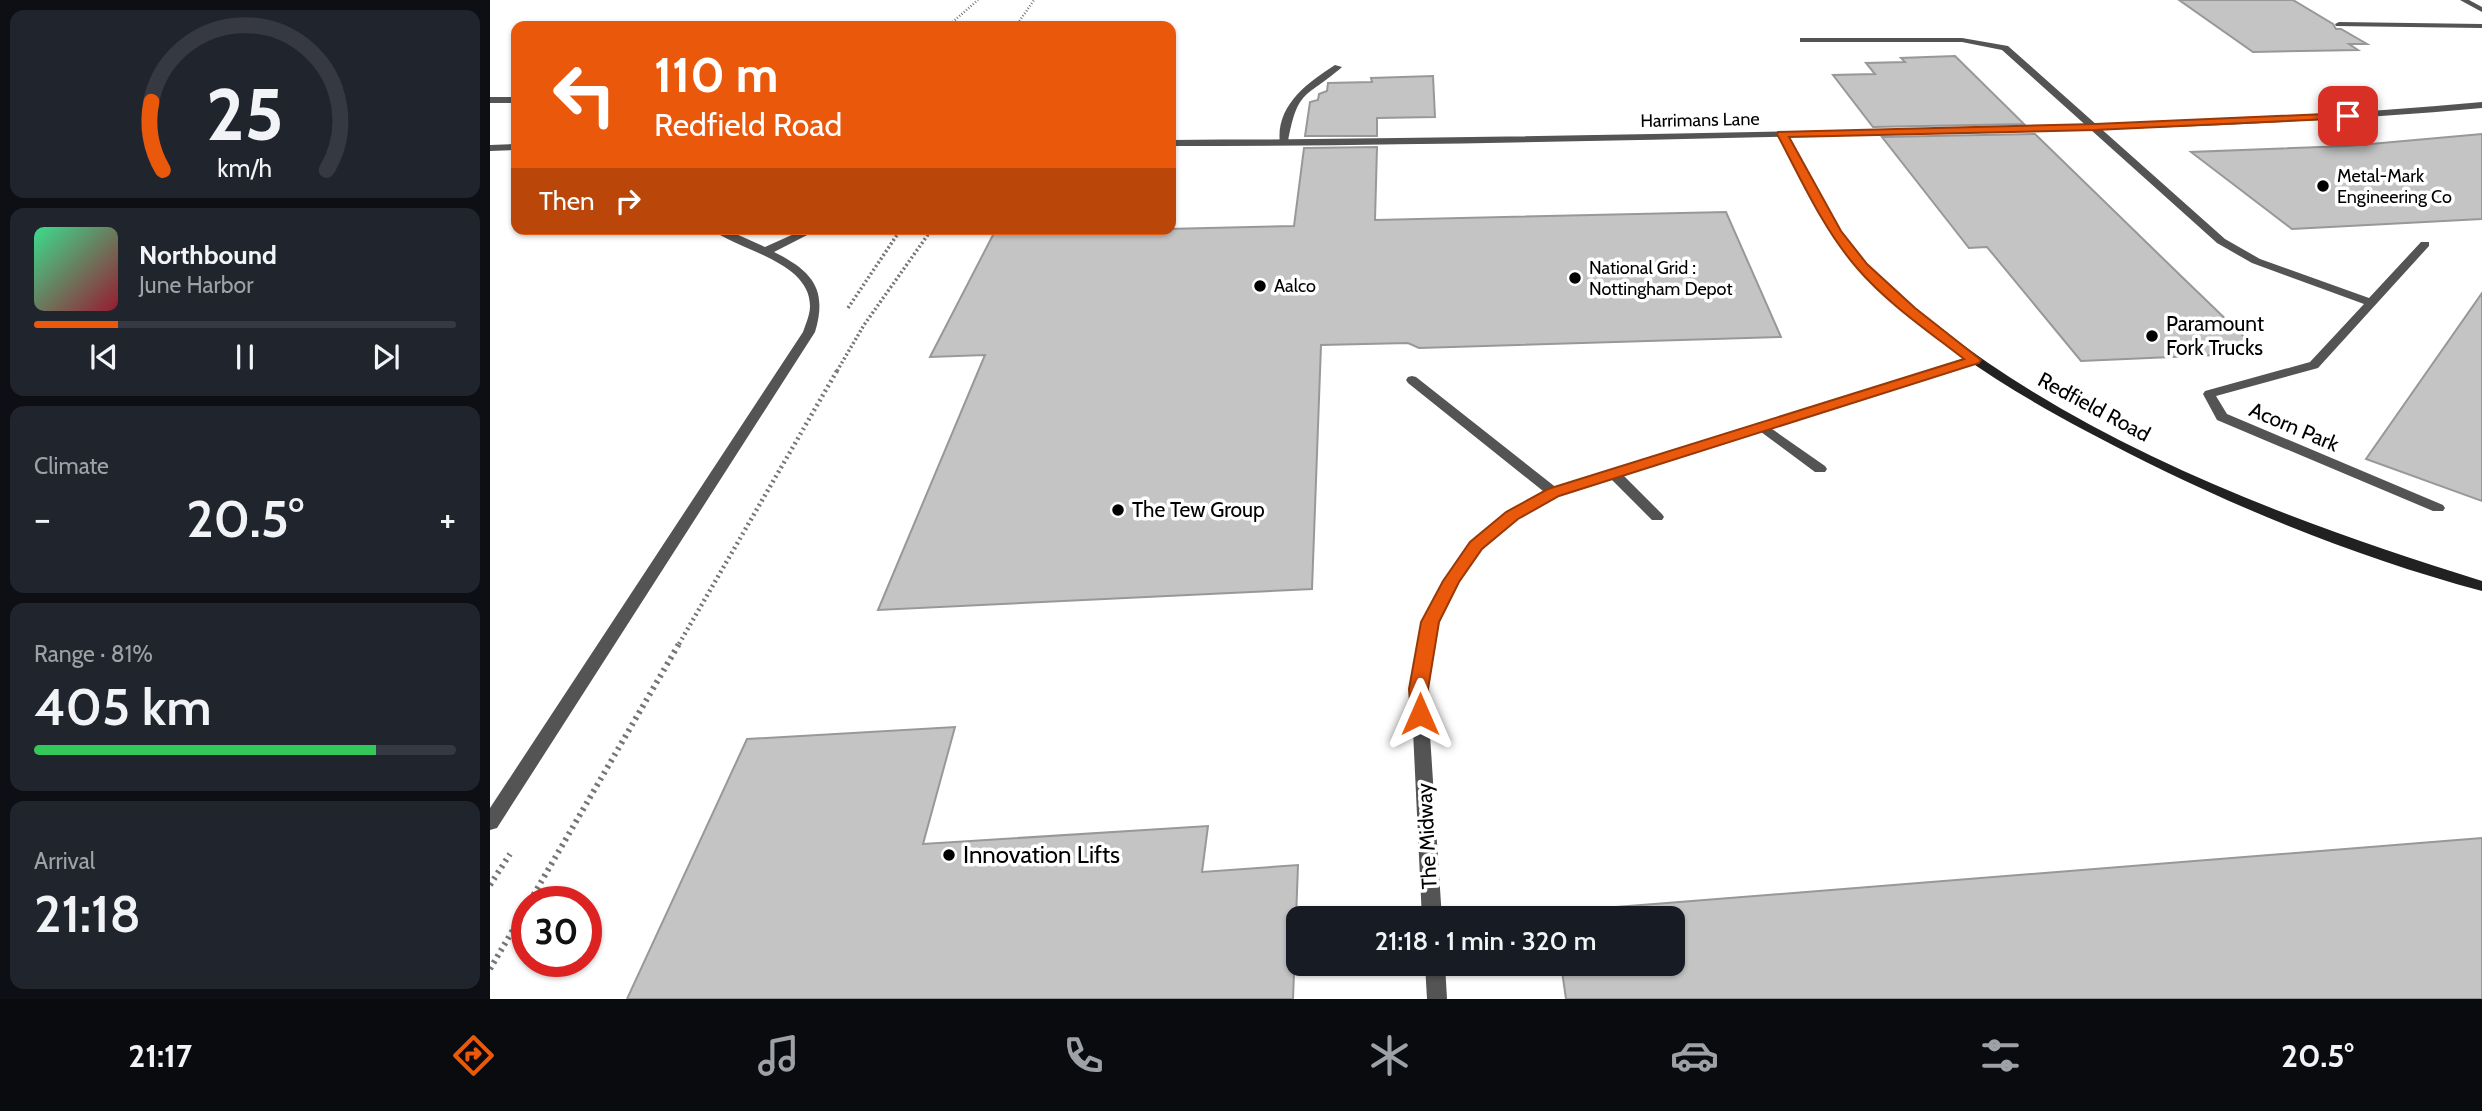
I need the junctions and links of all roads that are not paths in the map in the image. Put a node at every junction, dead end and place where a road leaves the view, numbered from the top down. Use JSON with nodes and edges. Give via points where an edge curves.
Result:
{"nodes":[{"id":1,"x":2464,"y":0,"type":"edge"},
{"id":2,"x":2482,"y":10,"type":"edge"},
{"id":3,"x":2339,"y":24,"type":"dead end"},
{"id":4,"x":2482,"y":26,"type":"edge"},
{"id":5,"x":1803,"y":40,"type":"dead end"},
{"id":6,"x":1338,"y":67,"type":"dead end"},
{"id":7,"x":490,"y":100,"type":"edge"},
{"id":8,"x":511,"y":100,"type":"edge"},
{"id":9,"x":2482,"y":105,"type":"edge"},
{"id":10,"x":2095,"y":127,"type":"junction"},
{"id":11,"x":1782,"y":134,"type":"junction"},
{"id":12,"x":1283,"y":142,"type":"junction"},
{"id":13,"x":1176,"y":143,"type":"edge"},
{"id":14,"x":511,"y":146,"type":"edge"},
{"id":15,"x":490,"y":148,"type":"edge"},
{"id":16,"x":729,"y":235,"type":"edge"},
{"id":17,"x":801,"y":235,"type":"edge"},
{"id":18,"x":2425,"y":244,"type":"dead end"},
{"id":19,"x":764,"y":252,"type":"junction"},
{"id":20,"x":2370,"y":302,"type":"junction"},
{"id":21,"x":1974,"y":360,"type":"junction"},
{"id":22,"x":1412,"y":380,"type":"dead end"},
{"id":23,"x":1762,"y":426,"type":"junction"},
{"id":24,"x":1820,"y":469,"type":"dead end"},
{"id":25,"x":1613,"y":473,"type":"junction"},
{"id":26,"x":1553,"y":492,"type":"junction"},
{"id":27,"x":2438,"y":508,"type":"dead end"},
{"id":28,"x":1657,"y":517,"type":"dead end"},
{"id":29,"x":2482,"y":586,"type":"edge"},
{"id":30,"x":490,"y":823,"type":"edge"},
{"id":31,"x":1431,"y":906,"type":"edge"},
{"id":32,"x":1436,"y":976,"type":"edge"},
{"id":33,"x":1437,"y":999,"type":"edge"}],
"edges":[{"from":1,"to":2,"type":"street"},
{"from":3,"to":4,"type":"street"},
{"from":5,"to":10,"type":"street","via":[[1962,40],[2005,48]]},
{"from":6,"to":12,"type":"street","via":[[1305,88],[1290,107]]},
{"from":7,"to":8,"type":"street"},
{"from":9,"to":10,"type":"street","name":"Harrimans Lane"},
{"from":10,"to":11,"type":"street","name":"Harrimans Lane"},
{"from":10,"to":20,"type":"street","via":[[2221,241],[2256,261]]},
{"from":11,"to":12,"type":"street","name":"Harrimans Lane"},
{"from":11,"to":21,"type":"street","name":"Redfield Road","via":[[1836,232],[1862,267]]},
{"from":12,"to":13,"type":"street","name":"Harrimans Lane"},
{"from":14,"to":15,"type":"street"},
{"from":16,"to":19,"type":"street"},
{"from":17,"to":19,"type":"street"},
{"from":18,"to":20,"type":"street","name":"Acorn Park"},
{"from":19,"to":30,"type":"street","via":[[805,278],[816,301],[809,332]]},
{"from":20,"to":27,"type":"street","name":"Acorn Park","via":[[2314,365],[2209,394],[2222,417]]},
{"from":21,"to":23,"type":"street","name":"The Midway"},
{"from":21,"to":29,"type":"street","name":"Redfield Road","via":[[2039,401],[2255,508]]},
{"from":22,"to":26,"type":"street"},
{"from":23,"to":24,"type":"street"},
{"from":23,"to":25,"type":"street","name":"The Midway"},
{"from":25,"to":26,"type":"street","name":"The Midway"},
{"from":25,"to":28,"type":"street"},
{"from":26,"to":31,"type":"street","name":"The Midway","via":[[1512,515],[1476,546],[1430,622],[1419,689]]},
{"from":32,"to":33,"type":"street"}]}
